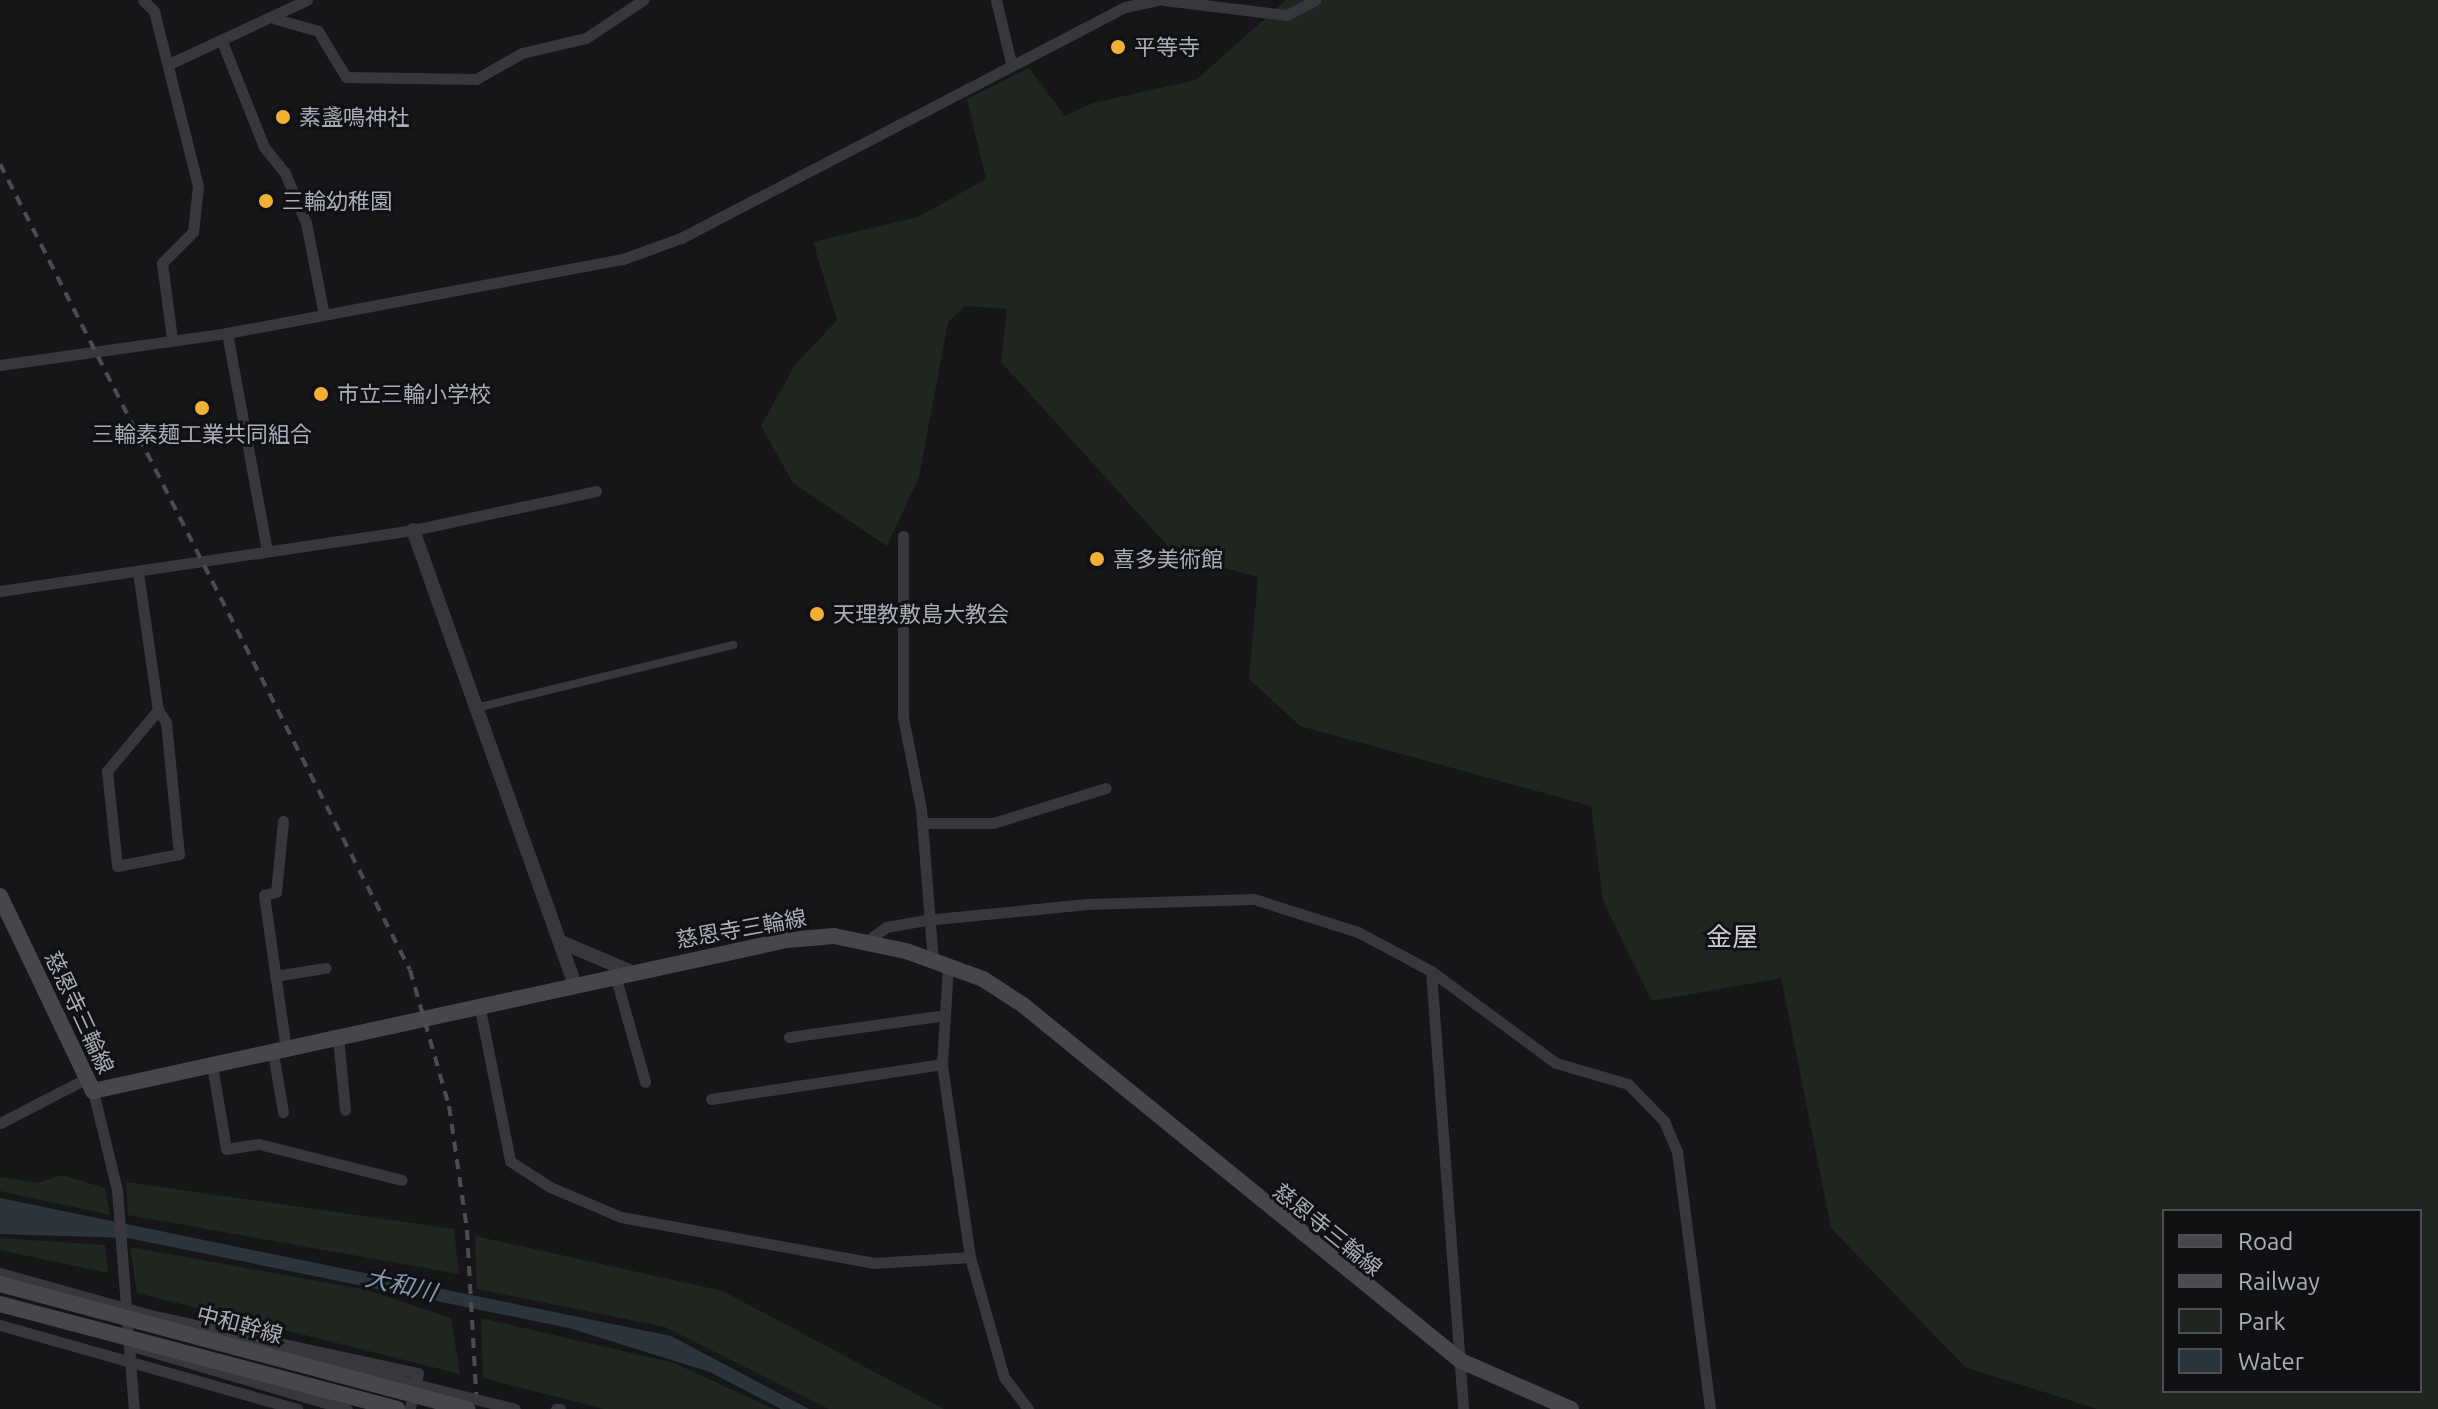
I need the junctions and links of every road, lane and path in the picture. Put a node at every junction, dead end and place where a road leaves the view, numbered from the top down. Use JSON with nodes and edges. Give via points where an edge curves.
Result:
{"nodes":[{"id":1,"x":143,"y":0,"type":"edge"},
{"id":2,"x":307,"y":0,"type":"edge"},
{"id":3,"x":643,"y":0,"type":"edge"},
{"id":4,"x":996,"y":0,"type":"edge"},
{"id":5,"x":1161,"y":0,"type":"edge"},
{"id":6,"x":1315,"y":0,"type":"edge"},
{"id":7,"x":276,"y":19,"type":"junction"},
{"id":8,"x":223,"y":44,"type":"junction"},
{"id":9,"x":1011,"y":63,"type":"junction"},
{"id":10,"x":169,"y":64,"type":"junction"},
{"id":11,"x":323,"y":310,"type":"junction"},
{"id":12,"x":227,"y":333,"type":"junction"},
{"id":13,"x":172,"y":339,"type":"junction"},
{"id":14,"x":0,"y":365,"type":"edge"},
{"id":15,"x":596,"y":491,"type":"dead end"},
{"id":16,"x":413,"y":530,"type":"junction"},
{"id":17,"x":903,"y":536,"type":"dead end"},
{"id":18,"x":267,"y":551,"type":"junction"},
{"id":19,"x":138,"y":572,"type":"junction"},
{"id":20,"x":0,"y":591,"type":"edge"},
{"id":21,"x":733,"y":645,"type":"dead end"},
{"id":22,"x":476,"y":708,"type":"junction"},
{"id":23,"x":158,"y":710,"type":"junction"},
{"id":24,"x":1106,"y":788,"type":"dead end"},
{"id":25,"x":283,"y":821,"type":"dead end"},
{"id":26,"x":922,"y":823,"type":"junction"},
{"id":27,"x":0,"y":896,"type":"edge"},
{"id":28,"x":925,"y":920,"type":"junction"},
{"id":29,"x":867,"y":941,"type":"junction"},
{"id":30,"x":561,"y":942,"type":"junction"},
{"id":31,"x":940,"y":963,"type":"junction"},
{"id":32,"x":325,"y":968,"type":"dead end"},
{"id":33,"x":1431,"y":971,"type":"junction"},
{"id":34,"x":622,"y":973,"type":"junction"},
{"id":35,"x":275,"y":976,"type":"junction"},
{"id":36,"x":575,"y":984,"type":"junction"},
{"id":37,"x":480,"y":1009,"type":"junction"},
{"id":38,"x":939,"y":1016,"type":"junction"},
{"id":39,"x":338,"y":1037,"type":"junction"},
{"id":40,"x":789,"y":1037,"type":"dead end"},
{"id":41,"x":279,"y":1051,"type":"junction"},
{"id":42,"x":942,"y":1064,"type":"junction"},
{"id":43,"x":212,"y":1065,"type":"junction"},
{"id":44,"x":645,"y":1082,"type":"dead end"},
{"id":45,"x":90,"y":1084,"type":"junction"},
{"id":46,"x":711,"y":1099,"type":"dead end"},
{"id":47,"x":345,"y":1110,"type":"dead end"},
{"id":48,"x":283,"y":1112,"type":"dead end"},
{"id":49,"x":0,"y":1123,"type":"edge"},
{"id":50,"x":402,"y":1180,"type":"dead end"},
{"id":51,"x":970,"y":1257,"type":"junction"},
{"id":52,"x":0,"y":1273,"type":"edge"},
{"id":53,"x":0,"y":1284,"type":"edge"},
{"id":54,"x":0,"y":1304,"type":"edge"},
{"id":55,"x":127,"y":1310,"type":"junction"},
{"id":56,"x":83,"y":1324,"type":"junction"},
{"id":57,"x":0,"y":1325,"type":"edge"},
{"id":58,"x":168,"y":1328,"type":"junction"},
{"id":59,"x":276,"y":1338,"type":"junction"},
{"id":60,"x":1461,"y":1361,"type":"junction"},
{"id":61,"x":130,"y":1362,"type":"junction"},
{"id":62,"x":261,"y":1404,"type":"edge"},
{"id":63,"x":134,"y":1409,"type":"edge"},
{"id":64,"x":297,"y":1409,"type":"edge"},
{"id":65,"x":347,"y":1409,"type":"edge"},
{"id":66,"x":397,"y":1409,"type":"edge"},
{"id":67,"x":410,"y":1409,"type":"edge"},
{"id":68,"x":468,"y":1409,"type":"edge"},
{"id":69,"x":515,"y":1409,"type":"edge"},
{"id":70,"x":1028,"y":1409,"type":"edge"},
{"id":71,"x":1463,"y":1409,"type":"edge"},
{"id":72,"x":1571,"y":1409,"type":"edge"},
{"id":73,"x":1710,"y":1409,"type":"edge"}],
"edges":[{"from":1,"to":10,"type":"street","via":[[154,11]]},
{"from":2,"to":7,"type":"street"},
{"from":3,"to":7,"type":"street","via":[[586,38],[522,53],[476,79],[346,77],[318,31]]},
{"from":4,"to":9,"type":"street"},
{"from":5,"to":6,"type":"street","via":[[1287,15]]},
{"from":5,"to":9,"type":"street","via":[[1125,7]]},
{"from":7,"to":8,"type":"street"},
{"from":8,"to":10,"type":"street"},
{"from":8,"to":11,"type":"street","via":[[264,147],[285,173],[306,223]]},
{"from":9,"to":11,"type":"street","via":[[681,238],[623,259]]},
{"from":10,"to":13,"type":"street","via":[[198,186],[193,232],[162,263]]},
{"from":11,"to":12,"type":"street"},
{"from":12,"to":13,"type":"street"},
{"from":12,"to":18,"type":"street"},
{"from":13,"to":14,"type":"street"},
{"from":15,"to":16,"type":"street"},
{"from":16,"to":18,"type":"street"},
{"from":16,"to":22,"type":"street"},
{"from":17,"to":26,"type":"street","via":[[903,717]]},
{"from":18,"to":19,"type":"street"},
{"from":19,"to":20,"type":"street"},
{"from":19,"to":23,"type":"street"},
{"from":21,"to":22,"type":"street"},
{"from":22,"to":30,"type":"street"},
{"from":23,"to":23,"type":"street","via":[[107,771],[117,866],[179,854],[166,722]]},
{"from":24,"to":26,"type":"street","via":[[993,823]]},
{"from":25,"to":35,"type":"street","via":[[276,892],[264,895]]},
{"from":26,"to":28,"type":"street"},
{"from":27,"to":45,"type":"main road","name":"慈恩寺三輪線"},
{"from":28,"to":29,"type":"street","via":[[886,927]]},
{"from":28,"to":31,"type":"street"},
{"from":28,"to":33,"type":"street","via":[[1087,904],[1254,899],[1358,932]]},
{"from":29,"to":31,"type":"main road","name":"慈恩寺三輪線"},
{"from":29,"to":34,"type":"main road","name":"慈恩寺三輪線","via":[[787,940]]},
{"from":30,"to":34,"type":"street"},
{"from":30,"to":36,"type":"street"},
{"from":31,"to":38,"type":"street"},
{"from":31,"to":60,"type":"main road","name":"慈恩寺三輪線","via":[[1023,1005]]},
{"from":32,"to":35,"type":"street"},
{"from":33,"to":60,"type":"street"},
{"from":33,"to":73,"type":"street","via":[[1556,1063],[1628,1084],[1664,1121],[1677,1151]]},
{"from":34,"to":36,"type":"main road","name":"慈恩寺三輪線"},
{"from":34,"to":44,"type":"street"},
{"from":35,"to":41,"type":"street"},
{"from":36,"to":37,"type":"main road","name":"慈恩寺三輪線"},
{"from":37,"to":39,"type":"main road","name":"慈恩寺三輪線"},
{"from":37,"to":51,"type":"street","via":[[510,1161],[550,1187],[621,1217],[873,1263]]},
{"from":38,"to":40,"type":"street"},
{"from":38,"to":42,"type":"street"},
{"from":39,"to":41,"type":"main road","name":"慈恩寺三輪線"},
{"from":39,"to":47,"type":"street"},
{"from":41,"to":43,"type":"main road","name":"慈恩寺三輪線"},
{"from":41,"to":48,"type":"street"},
{"from":42,"to":46,"type":"street"},
{"from":42,"to":51,"type":"street"},
{"from":43,"to":45,"type":"main road","name":"慈恩寺三輪線"},
{"from":43,"to":50,"type":"street","via":[[226,1149],[259,1144]]},
{"from":45,"to":49,"type":"street"},
{"from":45,"to":55,"type":"street","via":[[117,1190]]},
{"from":51,"to":70,"type":"street","via":[[1004,1377]]},
{"from":52,"to":55,"type":"street"},
{"from":53,"to":58,"type":"main road","name":"中和幹線","bridge":true},
{"from":54,"to":56,"type":"main road","name":"中和幹線","bridge":true},
{"from":55,"to":59,"type":"street"},
{"from":55,"to":61,"type":"street"},
{"from":56,"to":65,"type":"street","bridge":true,"via":[[161,1359]]},
{"from":56,"to":66,"type":"main road","name":"中和幹線","bridge":true},
{"from":57,"to":61,"type":"street"},
{"from":58,"to":68,"type":"main road","name":"中和幹線","bridge":true},
{"from":58,"to":69,"type":"street","bridge":true},
{"from":59,"to":62,"type":"street"},
{"from":59,"to":67,"type":"street","via":[[418,1373]]},
{"from":60,"to":71,"type":"street"},
{"from":60,"to":72,"type":"main road","name":"慈恩寺三輪線"},
{"from":61,"to":62,"type":"street"},
{"from":61,"to":63,"type":"street"},
{"from":62,"to":64,"type":"street"}]}
